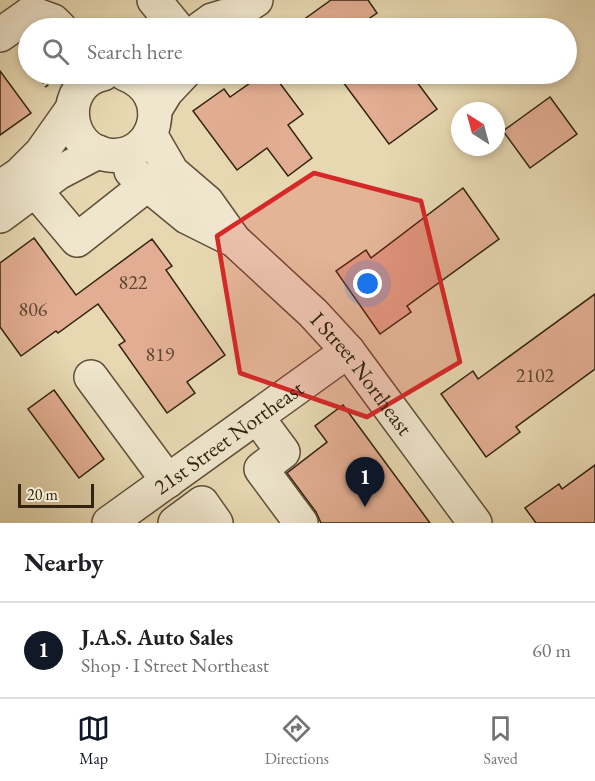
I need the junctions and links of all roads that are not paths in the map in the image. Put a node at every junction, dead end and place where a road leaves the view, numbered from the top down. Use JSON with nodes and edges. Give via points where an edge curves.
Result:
{"nodes":[{"id":1,"x":154,"y":0,"type":"edge"},
{"id":2,"x":240,"y":14,"type":"edge"},
{"id":3,"x":169,"y":18,"type":"edge"},
{"id":4,"x":221,"y":18,"type":"edge"},
{"id":5,"x":18,"y":22,"type":"edge"},
{"id":6,"x":0,"y":35,"type":"edge"},
{"id":7,"x":84,"y":84,"type":"edge"},
{"id":8,"x":142,"y":84,"type":"edge"},
{"id":9,"x":174,"y":84,"type":"edge"},
{"id":10,"x":69,"y":94,"type":"edge"},
{"id":11,"x":153,"y":122,"type":"junction"},
{"id":12,"x":104,"y":154,"type":"junction"},
{"id":13,"x":148,"y":184,"type":"junction"},
{"id":14,"x":0,"y":188,"type":"edge"},
{"id":15,"x":35,"y":190,"type":"junction"},
{"id":16,"x":0,"y":216,"type":"edge"},
{"id":17,"x":234,"y":240,"type":"junction"},
{"id":18,"x":348,"y":351,"type":"junction"},
{"id":19,"x":91,"y":377,"type":"dead end"},
{"id":20,"x":257,"y":417,"type":"junction"},
{"id":21,"x":168,"y":481,"type":"junction"},
{"id":22,"x":109,"y":523,"type":"edge"},
{"id":23,"x":175,"y":523,"type":"edge"},
{"id":24,"x":216,"y":523,"type":"edge"},
{"id":25,"x":301,"y":523,"type":"edge"},
{"id":26,"x":475,"y":523,"type":"edge"}],
"edges":[{"from":1,"to":3,"type":"street"},
{"from":2,"to":4,"type":"street"},
{"from":5,"to":6,"type":"street"},
{"from":7,"to":10,"type":"street"},
{"from":8,"to":11,"type":"street","name":"I Street Northeast","via":[[152,97]]},
{"from":9,"to":11,"type":"street"},
{"from":10,"to":12,"type":"street","name":"I Street Northeast","via":[[78,135],[86,145]]},
{"from":10,"to":14,"type":"street","via":[[41,153]]},
{"from":11,"to":12,"type":"street","via":[[142,144],[133,151]]},
{"from":11,"to":17,"type":"street","name":"I Street Northeast","via":[[172,172],[207,202]]},
{"from":12,"to":13,"type":"street","name":"I Street Northeast"},
{"from":12,"to":15,"type":"street","via":[[58,173]]},
{"from":13,"to":15,"type":"street","via":[[77,240]]},
{"from":13,"to":17,"type":"street","name":"I Street Northeast","via":[[187,217]]},
{"from":15,"to":16,"type":"street"},
{"from":17,"to":18,"type":"street","name":"I Street Northeast"},
{"from":18,"to":20,"type":"street","name":"21st Street Northeast"},
{"from":18,"to":26,"type":"street","name":"I Street Northeast"},
{"from":19,"to":21,"type":"street"},
{"from":20,"to":21,"type":"street","name":"21st Street Northeast"},
{"from":20,"to":25,"type":"street","via":[[283,452],[261,469]]},
{"from":21,"to":22,"type":"street","name":"21st Street Northeast"},
{"from":23,"to":24,"type":"street","via":[[202,503]]}]}
